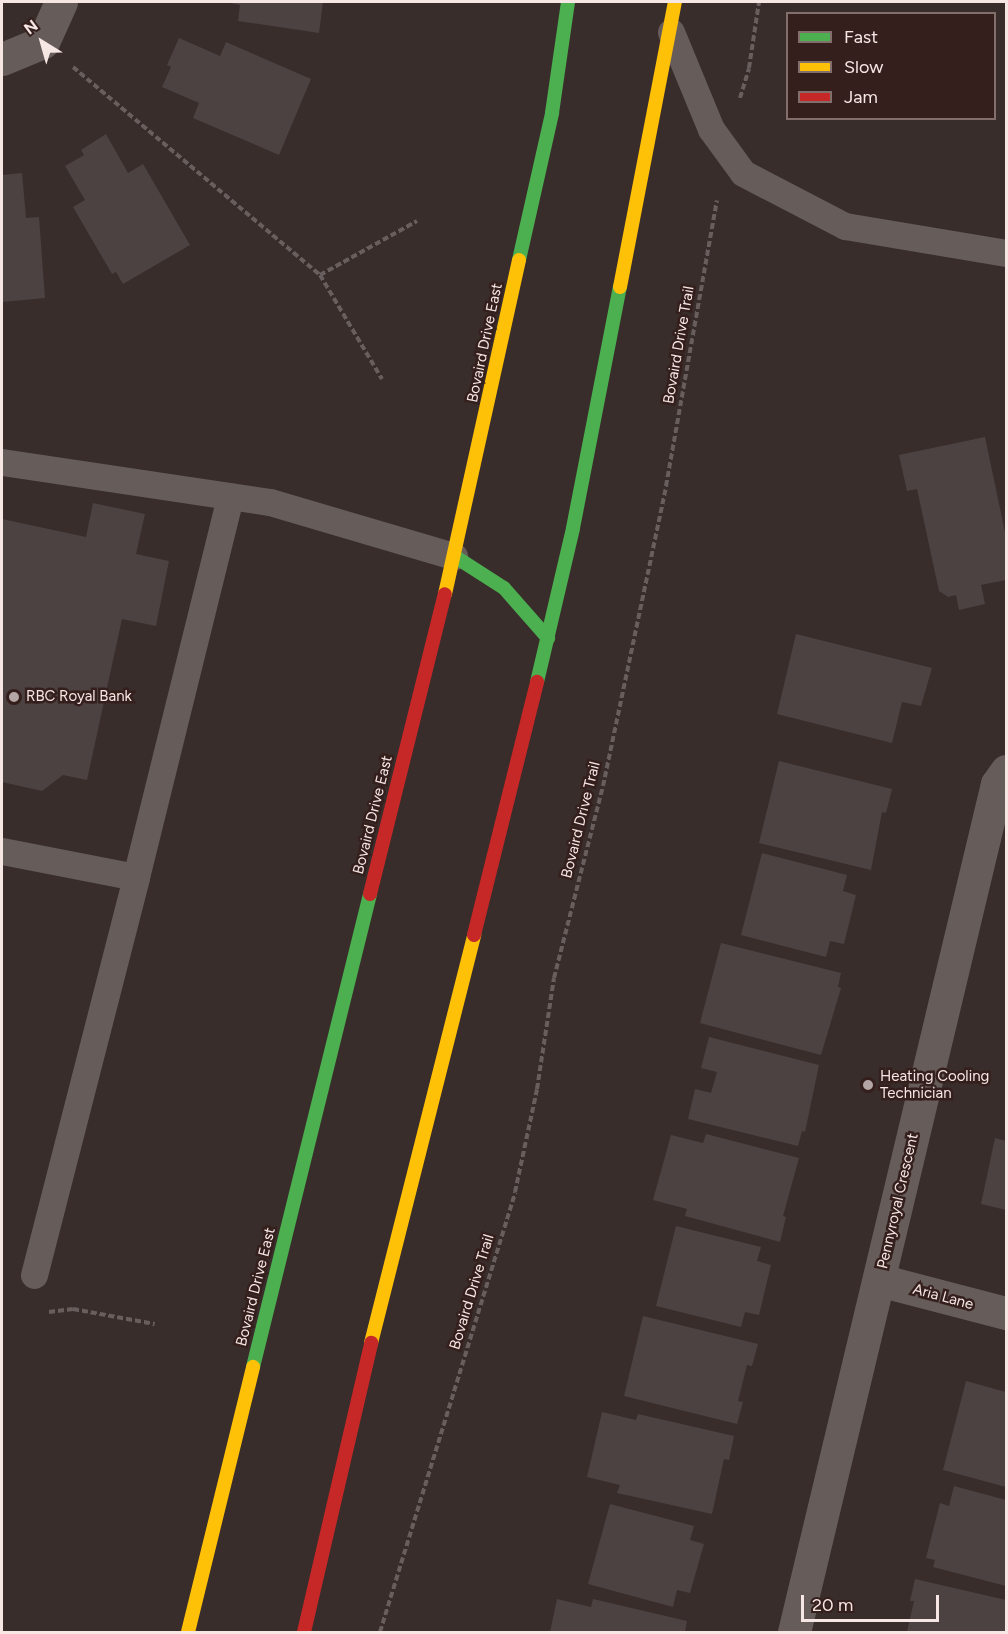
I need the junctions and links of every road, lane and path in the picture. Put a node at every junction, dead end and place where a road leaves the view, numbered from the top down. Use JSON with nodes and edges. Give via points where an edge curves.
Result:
{"nodes":[{"id":1,"x":61,"y":2,"type":"edge"},
{"id":2,"x":568,"y":2,"type":"edge"},
{"id":3,"x":675,"y":2,"type":"edge"},
{"id":4,"x":759,"y":2,"type":"edge"},
{"id":5,"x":671,"y":32,"type":"junction"},
{"id":6,"x":43,"y":42,"type":"junction"},
{"id":7,"x":2,"y":59,"type":"edge"},
{"id":8,"x":724,"y":149,"type":"junction"},
{"id":9,"x":417,"y":221,"type":"dead end"},
{"id":10,"x":1006,"y":253,"type":"edge"},
{"id":11,"x":320,"y":275,"type":"junction"},
{"id":12,"x":382,"y":379,"type":"dead end"},
{"id":13,"x":2,"y":462,"type":"edge"},
{"id":14,"x":230,"y":496,"type":"junction"},
{"id":15,"x":454,"y":556,"type":"junction"},
{"id":16,"x":548,"y":638,"type":"junction"},
{"id":17,"x":1006,"y":771,"type":"edge"},
{"id":18,"x":2,"y":851,"type":"edge"},
{"id":19,"x":136,"y":877,"type":"junction"},
{"id":20,"x":34,"y":1275,"type":"dead end"},
{"id":21,"x":879,"y":1280,"type":"junction"},
{"id":22,"x":44,"y":1312,"type":"dead end"},
{"id":23,"x":1006,"y":1313,"type":"edge"},
{"id":24,"x":155,"y":1324,"type":"dead end"},
{"id":25,"x":188,"y":1632,"type":"edge"},
{"id":26,"x":304,"y":1632,"type":"edge"},
{"id":27,"x":380,"y":1632,"type":"edge"},
{"id":28,"x":794,"y":1632,"type":"edge"}],
"edges":[{"from":1,"to":6,"type":"street"},
{"from":2,"to":15,"type":"main road","name":"Bovaird Drive East","via":[[552,113]]},
{"from":3,"to":5,"type":"main road"},
{"from":4,"to":8,"type":"path","name":"Bovaird Drive Trail","via":[[749,68]]},
{"from":5,"to":8,"type":"lane","via":[[706,118]]},
{"from":5,"to":16,"type":"main road"},
{"from":6,"to":7,"type":"street"},
{"from":6,"to":11,"type":"path"},
{"from":8,"to":10,"type":"lane","via":[[743,173],[844,226]]},
{"from":8,"to":27,"type":"path","name":"Bovaird Drive Trail","via":[[666,486],[603,786],[554,978],[537,1089],[515,1192]]},
{"from":9,"to":11,"type":"path"},
{"from":11,"to":12,"type":"path"},
{"from":13,"to":14,"type":"lane"},
{"from":14,"to":15,"type":"lane","via":[[270,502]]},
{"from":14,"to":19,"type":"lane"},
{"from":15,"to":16,"type":"main road","via":[[504,588]]},
{"from":15,"to":25,"type":"main road","name":"Bovaird Drive East"},
{"from":16,"to":26,"type":"main road","via":[[341,1465]]},
{"from":17,"to":21,"type":"street","name":"Pennyroyal Crescent","via":[[997,784]]},
{"from":18,"to":19,"type":"lane"},
{"from":19,"to":20,"type":"lane"},
{"from":21,"to":23,"type":"street","name":"Aria Lane"},
{"from":21,"to":28,"type":"street","name":"Pennyroyal Crescent"},
{"from":22,"to":24,"type":"path","via":[[73,1309]]}]}
